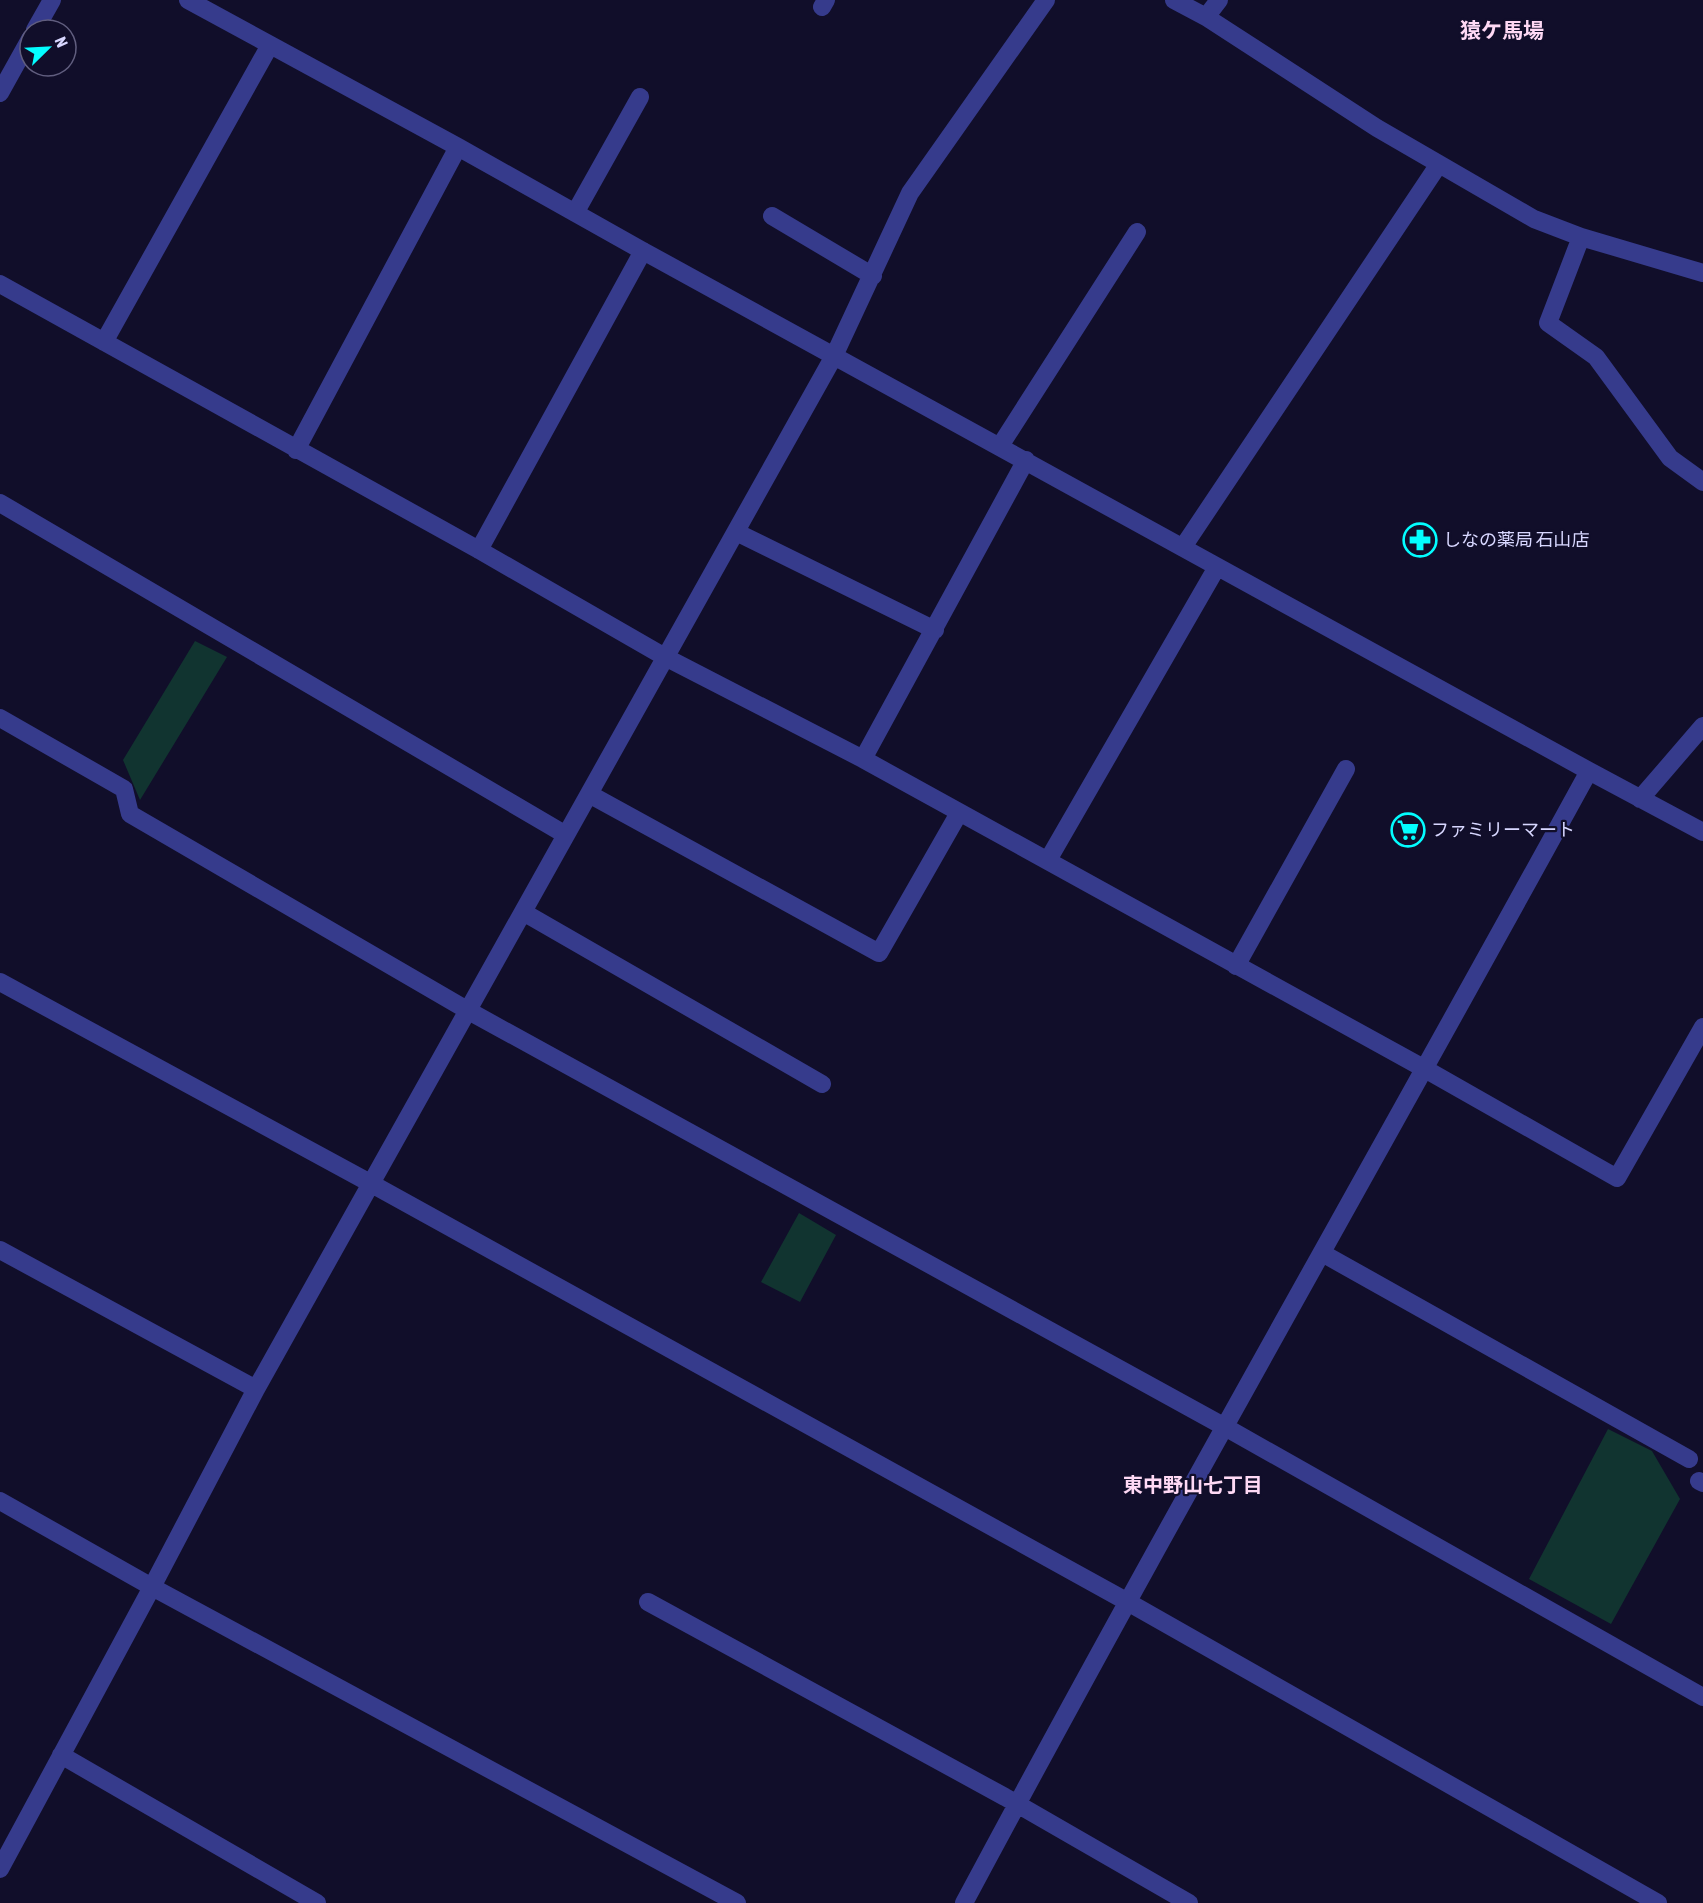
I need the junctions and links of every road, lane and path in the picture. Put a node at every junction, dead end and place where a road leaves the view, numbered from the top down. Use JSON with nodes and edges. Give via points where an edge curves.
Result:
{"nodes":[{"id":1,"x":52,"y":0,"type":"edge"},
{"id":2,"x":188,"y":0,"type":"edge"},
{"id":3,"x":1046,"y":0,"type":"edge"},
{"id":4,"x":1174,"y":0,"type":"edge"},
{"id":5,"x":1219,"y":0,"type":"edge"},
{"id":6,"x":1206,"y":17,"type":"junction"},
{"id":7,"x":42,"y":18,"type":"edge"},
{"id":8,"x":270,"y":45,"type":"junction"},
{"id":9,"x":18,"y":61,"type":"edge"},
{"id":10,"x":0,"y":93,"type":"edge"},
{"id":11,"x":640,"y":97,"type":"dead end"},
{"id":12,"x":458,"y":147,"type":"junction"},
{"id":13,"x":1439,"y":164,"type":"junction"},
{"id":14,"x":575,"y":213,"type":"junction"},
{"id":15,"x":771,"y":216,"type":"dead end"},
{"id":16,"x":1137,"y":232,"type":"dead end"},
{"id":17,"x":1581,"y":237,"type":"junction"},
{"id":18,"x":643,"y":251,"type":"junction"},
{"id":19,"x":1703,"y":273,"type":"edge"},
{"id":20,"x":873,"y":276,"type":"junction"},
{"id":21,"x":0,"y":284,"type":"edge"},
{"id":22,"x":104,"y":342,"type":"junction"},
{"id":23,"x":834,"y":356,"type":"junction"},
{"id":24,"x":999,"y":446,"type":"junction"},
{"id":25,"x":296,"y":450,"type":"junction"},
{"id":26,"x":1026,"y":460,"type":"junction"},
{"id":27,"x":1703,"y":482,"type":"edge"},
{"id":28,"x":0,"y":503,"type":"edge"},
{"id":29,"x":736,"y":532,"type":"junction"},
{"id":30,"x":1183,"y":547,"type":"junction"},
{"id":31,"x":478,"y":550,"type":"junction"},
{"id":32,"x":1217,"y":567,"type":"junction"},
{"id":33,"x":935,"y":630,"type":"junction"},
{"id":34,"x":665,"y":657,"type":"junction"},
{"id":35,"x":0,"y":718,"type":"edge"},
{"id":36,"x":1703,"y":726,"type":"edge"},
{"id":37,"x":863,"y":759,"type":"junction"},
{"id":38,"x":1346,"y":769,"type":"dead end"},
{"id":39,"x":1589,"y":771,"type":"junction"},
{"id":40,"x":589,"y":794,"type":"junction"},
{"id":41,"x":1640,"y":799,"type":"junction"},
{"id":42,"x":959,"y":813,"type":"junction"},
{"id":43,"x":1703,"y":832,"type":"edge"},
{"id":44,"x":566,"y":835,"type":"junction"},
{"id":45,"x":1047,"y":860,"type":"junction"},
{"id":46,"x":523,"y":912,"type":"junction"},
{"id":47,"x":1236,"y":966,"type":"junction"},
{"id":48,"x":0,"y":982,"type":"edge"},
{"id":49,"x":467,"y":1010,"type":"junction"},
{"id":50,"x":1703,"y":1027,"type":"edge"},
{"id":51,"x":1425,"y":1069,"type":"junction"},
{"id":52,"x":822,"y":1084,"type":"dead end"},
{"id":53,"x":370,"y":1183,"type":"junction"},
{"id":54,"x":0,"y":1250,"type":"edge"},
{"id":55,"x":1322,"y":1253,"type":"junction"},
{"id":56,"x":256,"y":1389,"type":"junction"},
{"id":57,"x":1225,"y":1427,"type":"junction"},
{"id":58,"x":1689,"y":1459,"type":"dead end"},
{"id":59,"x":0,"y":1501,"type":"edge"},
{"id":60,"x":152,"y":1587,"type":"junction"},
{"id":61,"x":1126,"y":1600,"type":"junction"},
{"id":62,"x":648,"y":1602,"type":"dead end"},
{"id":63,"x":1703,"y":1697,"type":"edge"},
{"id":64,"x":61,"y":1755,"type":"junction"},
{"id":65,"x":1016,"y":1805,"type":"junction"},
{"id":66,"x":0,"y":1869,"type":"edge"},
{"id":67,"x":317,"y":1903,"type":"edge"},
{"id":68,"x":737,"y":1903,"type":"edge"},
{"id":69,"x":964,"y":1903,"type":"edge"},
{"id":70,"x":1189,"y":1903,"type":"edge"},
{"id":71,"x":1658,"y":1903,"type":"edge"}],
"edges":[{"from":1,"to":7,"type":"street"},
{"from":2,"to":8,"type":"street"},
{"from":3,"to":20,"type":"street","via":[[910,193]]},
{"from":4,"to":6,"type":"street"},
{"from":5,"to":6,"type":"street"},
{"from":6,"to":13,"type":"street"},
{"from":8,"to":12,"type":"street"},
{"from":8,"to":22,"type":"street"},
{"from":9,"to":10,"type":"street"},
{"from":11,"to":14,"type":"street"},
{"from":12,"to":14,"type":"street"},
{"from":12,"to":25,"type":"street"},
{"from":13,"to":17,"type":"street","via":[[1534,219]]},
{"from":13,"to":30,"type":"street"},
{"from":14,"to":18,"type":"street"},
{"from":15,"to":20,"type":"street"},
{"from":16,"to":24,"type":"street"},
{"from":17,"to":19,"type":"street"},
{"from":17,"to":27,"type":"street","via":[[1548,323],[1596,357],[1670,458]]},
{"from":18,"to":23,"type":"street"},
{"from":18,"to":31,"type":"street"},
{"from":20,"to":23,"type":"street"},
{"from":21,"to":22,"type":"street"},
{"from":22,"to":25,"type":"street"},
{"from":23,"to":24,"type":"street"},
{"from":23,"to":29,"type":"street"},
{"from":24,"to":26,"type":"street"},
{"from":25,"to":31,"type":"street"},
{"from":26,"to":30,"type":"street"},
{"from":26,"to":33,"type":"street"},
{"from":28,"to":44,"type":"street"},
{"from":29,"to":33,"type":"street"},
{"from":29,"to":34,"type":"street"},
{"from":30,"to":32,"type":"street"},
{"from":31,"to":34,"type":"street"},
{"from":32,"to":39,"type":"street"},
{"from":32,"to":45,"type":"street"},
{"from":33,"to":37,"type":"street"},
{"from":34,"to":37,"type":"street"},
{"from":34,"to":40,"type":"street"},
{"from":35,"to":49,"type":"street","via":[[124,789],[130,814]]},
{"from":36,"to":41,"type":"street"},
{"from":37,"to":42,"type":"street"},
{"from":38,"to":47,"type":"street"},
{"from":39,"to":41,"type":"street"},
{"from":39,"to":51,"type":"street"},
{"from":40,"to":42,"type":"street","via":[[879,953]]},
{"from":40,"to":44,"type":"street"},
{"from":41,"to":43,"type":"street"},
{"from":42,"to":45,"type":"street"},
{"from":44,"to":46,"type":"street"},
{"from":45,"to":47,"type":"street"},
{"from":46,"to":49,"type":"street"},
{"from":46,"to":52,"type":"street"},
{"from":47,"to":51,"type":"street"},
{"from":48,"to":53,"type":"street"},
{"from":49,"to":53,"type":"street"},
{"from":49,"to":57,"type":"street"},
{"from":50,"to":51,"type":"street","via":[[1617,1178]]},
{"from":51,"to":55,"type":"street"},
{"from":53,"to":56,"type":"street"},
{"from":53,"to":61,"type":"street"},
{"from":54,"to":56,"type":"street"},
{"from":55,"to":57,"type":"street"},
{"from":55,"to":58,"type":"street"},
{"from":56,"to":60,"type":"street"},
{"from":57,"to":61,"type":"street"},
{"from":57,"to":63,"type":"street"},
{"from":59,"to":60,"type":"street"},
{"from":60,"to":64,"type":"street"},
{"from":60,"to":68,"type":"street"},
{"from":61,"to":65,"type":"street"},
{"from":61,"to":71,"type":"street"},
{"from":62,"to":65,"type":"street"},
{"from":64,"to":66,"type":"street"},
{"from":64,"to":67,"type":"street"},
{"from":65,"to":69,"type":"street"},
{"from":65,"to":70,"type":"street"}]}
